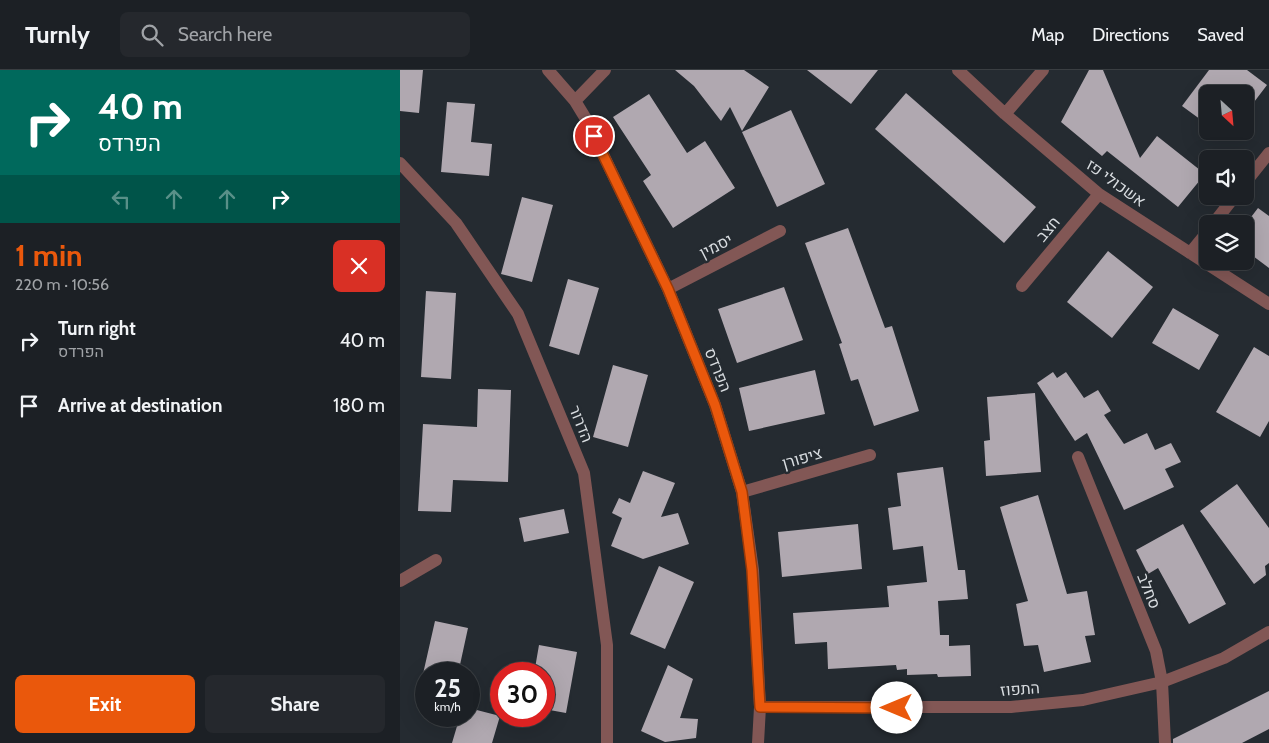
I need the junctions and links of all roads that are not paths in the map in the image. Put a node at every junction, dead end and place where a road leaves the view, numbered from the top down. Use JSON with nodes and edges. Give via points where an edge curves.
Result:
{"nodes":[{"id":1,"x":548,"y":70,"type":"edge"},
{"id":2,"x":605,"y":70,"type":"edge"},
{"id":3,"x":958,"y":70,"type":"edge"},
{"id":4,"x":1043,"y":70,"type":"edge"},
{"id":5,"x":575,"y":100,"type":"junction"},
{"id":6,"x":1005,"y":114,"type":"junction"},
{"id":7,"x":1269,"y":153,"type":"edge"},
{"id":8,"x":400,"y":163,"type":"edge"},
{"id":9,"x":1254,"y":172,"type":"edge"},
{"id":10,"x":1099,"y":194,"type":"junction"},
{"id":11,"x":1228,"y":205,"type":"edge"},
{"id":12,"x":1220,"y":215,"type":"edge"},
{"id":13,"x":780,"y":231,"type":"dead end"},
{"id":14,"x":1199,"y":242,"type":"edge"},
{"id":15,"x":1190,"y":253,"type":"junction"},
{"id":16,"x":1022,"y":286,"type":"dead end"},
{"id":17,"x":668,"y":289,"type":"junction"},
{"id":18,"x":1269,"y":304,"type":"edge"},
{"id":19,"x":870,"y":456,"type":"dead end"},
{"id":20,"x":1078,"y":457,"type":"dead end"},
{"id":21,"x":742,"y":492,"type":"junction"},
{"id":22,"x":436,"y":560,"type":"dead end"},
{"id":23,"x":400,"y":581,"type":"edge"},
{"id":24,"x":1269,"y":632,"type":"edge"},
{"id":25,"x":1162,"y":682,"type":"junction"},
{"id":26,"x":760,"y":707,"type":"junction"},
{"id":27,"x":607,"y":743,"type":"edge"},
{"id":28,"x":758,"y":743,"type":"edge"},
{"id":29,"x":1165,"y":743,"type":"edge"}],
"edges":[{"from":1,"to":5,"type":"street","name":"הפרדס"},
{"from":2,"to":5,"type":"street"},
{"from":3,"to":6,"type":"street","name":"אשכולי פז"},
{"from":4,"to":6,"type":"street"},
{"from":5,"to":17,"type":"street","name":"הפרדס"},
{"from":6,"to":10,"type":"street","name":"אשכולי פז"},
{"from":7,"to":9,"type":"street"},
{"from":8,"to":27,"type":"street","name":"הדרור","via":[[456,223],[518,314],[584,473],[607,645]]},
{"from":10,"to":15,"type":"street","name":"אשכולי פז"},
{"from":10,"to":16,"type":"street","name":"חצב"},
{"from":11,"to":12,"type":"street"},
{"from":13,"to":17,"type":"street","name":"יסמין"},
{"from":14,"to":15,"type":"street"},
{"from":15,"to":18,"type":"street","name":"אשכולי פז"},
{"from":17,"to":21,"type":"street","name":"הפרדס","via":[[715,405]]},
{"from":19,"to":21,"type":"street","name":"ציפורן"},
{"from":20,"to":25,"type":"street","name":"סחלב","via":[[1156,651]]},
{"from":21,"to":26,"type":"street","name":"הפרדס","via":[[752,570]]},
{"from":22,"to":23,"type":"street"},
{"from":24,"to":25,"type":"street","name":"התפוז","via":[[1224,658]]},
{"from":25,"to":26,"type":"street","name":"התפוז","via":[[1083,700],[1011,708]]},
{"from":25,"to":29,"type":"street","name":"סחלב"},
{"from":26,"to":28,"type":"street","name":"הפרדס"}]}
